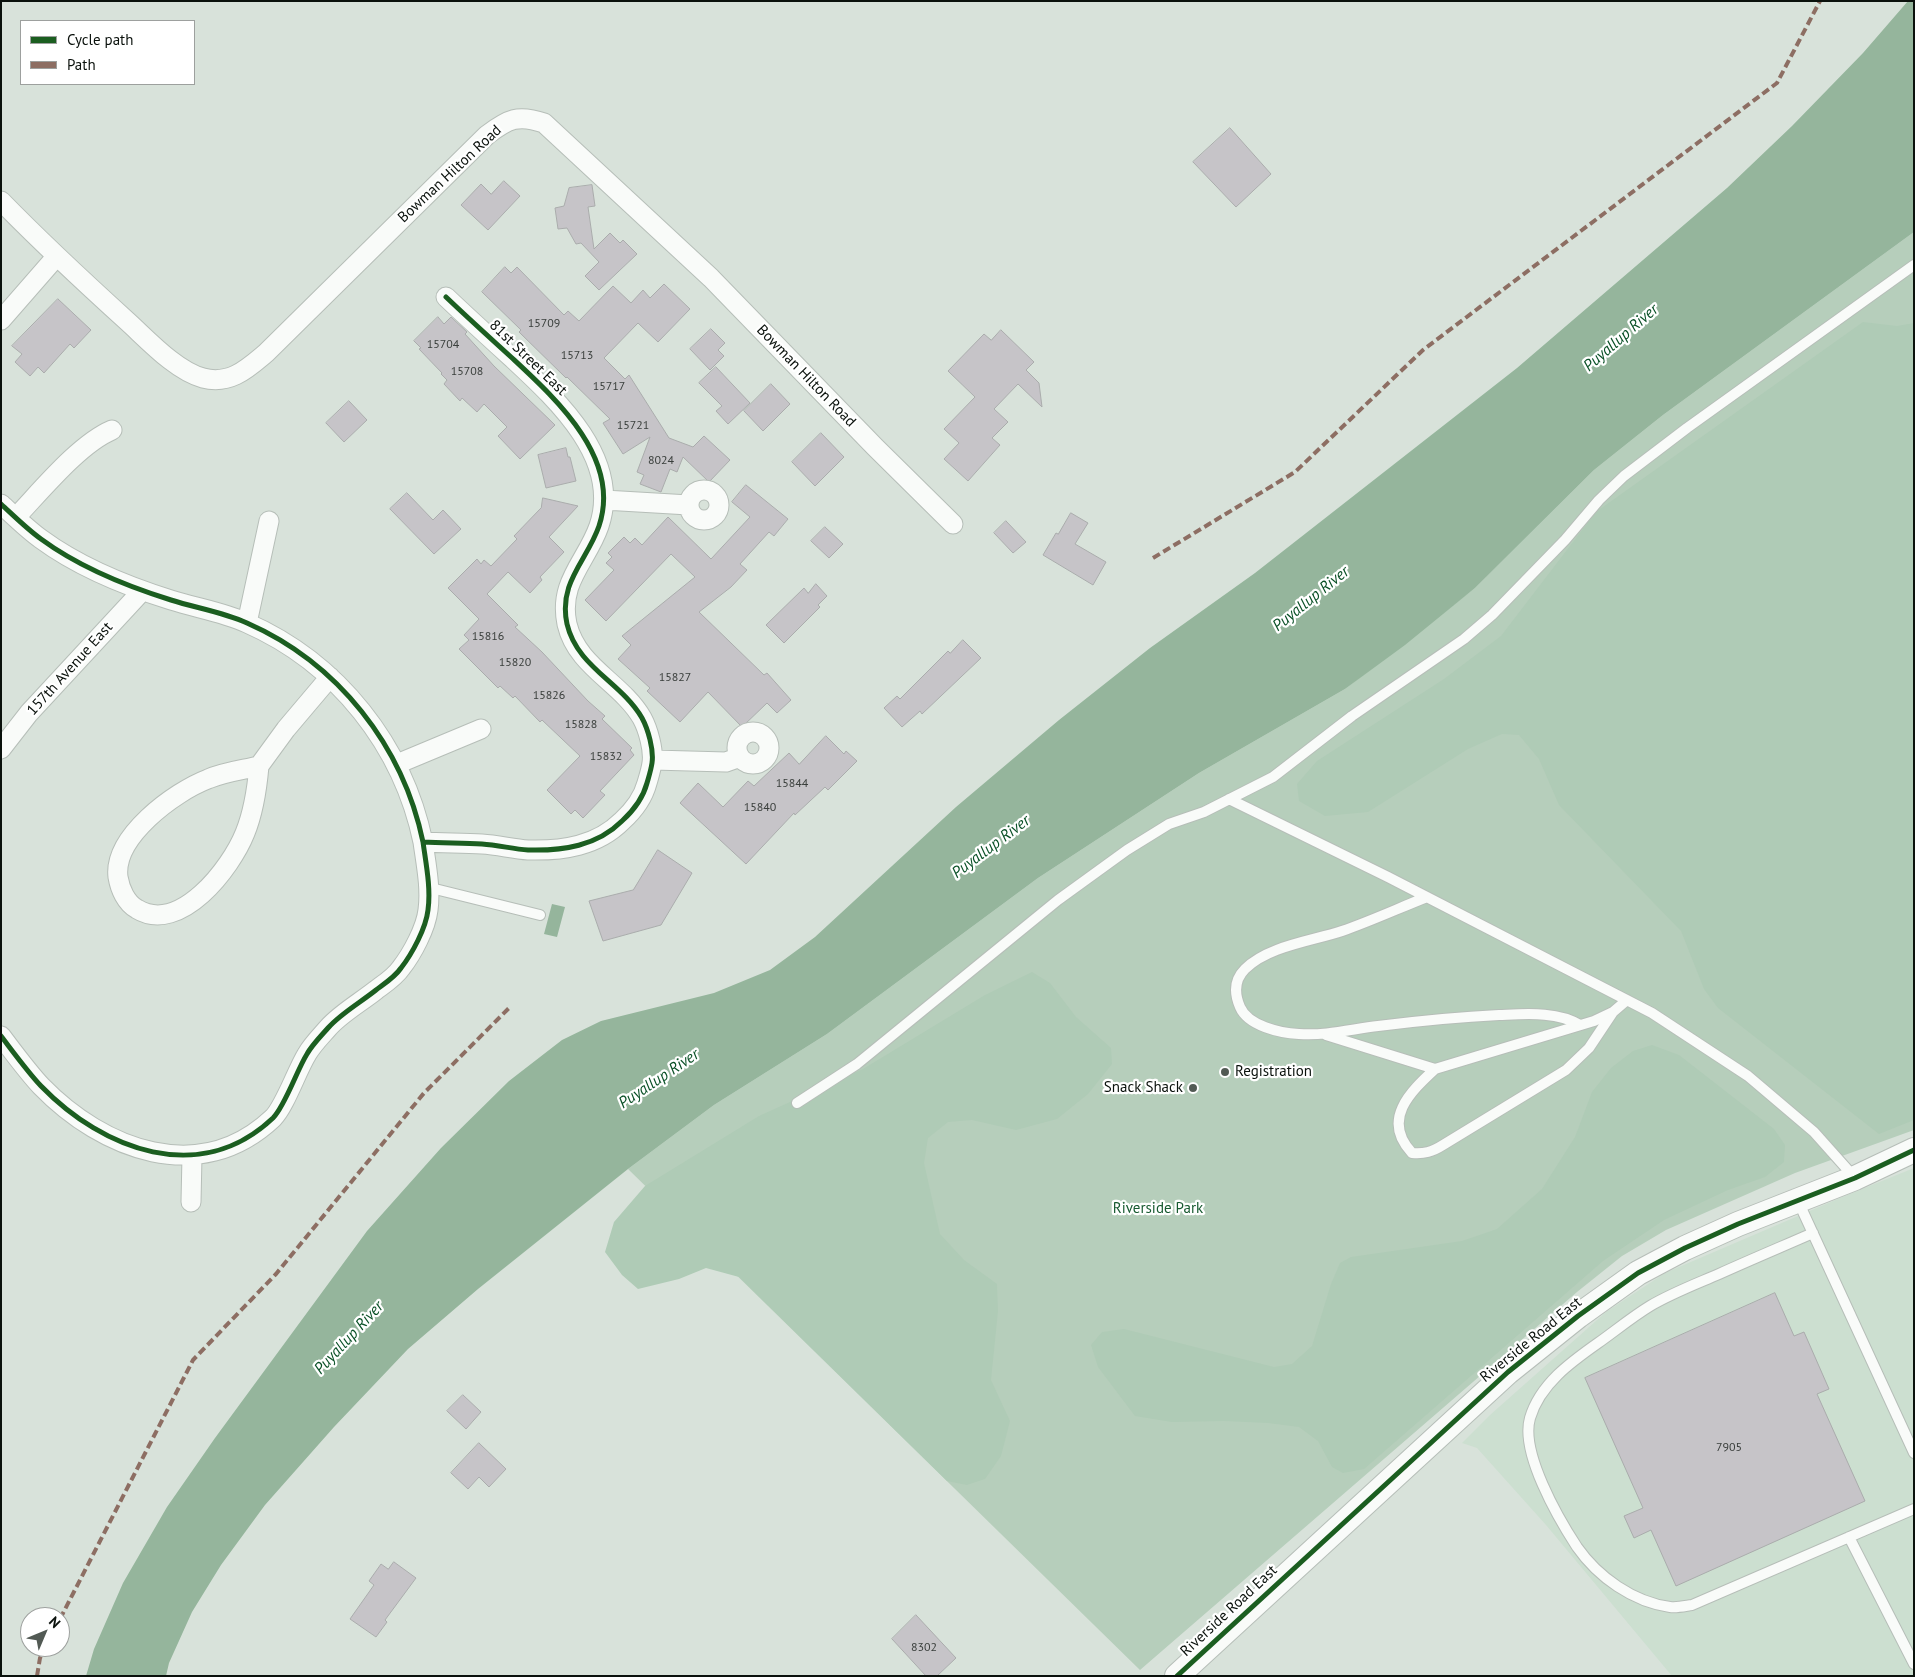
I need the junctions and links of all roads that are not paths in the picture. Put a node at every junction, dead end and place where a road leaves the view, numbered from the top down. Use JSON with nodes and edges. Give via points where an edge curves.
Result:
{"nodes":[{"id":1,"x":1,"y":200,"type":"edge"},
{"id":2,"x":56,"y":257,"type":"junction"},
{"id":3,"x":1914,"y":264,"type":"edge"},
{"id":4,"x":446,"y":296,"type":"dead end"},
{"id":5,"x":1,"y":320,"type":"edge"},
{"id":6,"x":112,"y":430,"type":"dead end"},
{"id":7,"x":604,"y":500,"type":"junction"},
{"id":8,"x":1,"y":504,"type":"edge"},
{"id":9,"x":689,"y":505,"type":"dead end"},
{"id":10,"x":16,"y":517,"type":"junction"},
{"id":11,"x":269,"y":521,"type":"dead end"},
{"id":12,"x":953,"y":524,"type":"dead end"},
{"id":13,"x":142,"y":591,"type":"junction"},
{"id":14,"x":247,"y":623,"type":"junction"},
{"id":15,"x":330,"y":677,"type":"junction"},
{"id":16,"x":481,"y":729,"type":"dead end"},
{"id":17,"x":1,"y":749,"type":"edge"},
{"id":18,"x":740,"y":757,"type":"dead end"},
{"id":19,"x":653,"y":760,"type":"junction"},
{"id":20,"x":397,"y":764,"type":"junction"},
{"id":21,"x":259,"y":766,"type":"junction"},
{"id":22,"x":1230,"y":799,"type":"junction"},
{"id":23,"x":423,"y":842,"type":"junction"},
{"id":24,"x":428,"y":887,"type":"junction"},
{"id":25,"x":1427,"y":897,"type":"junction"},
{"id":26,"x":540,"y":915,"type":"dead end"},
{"id":27,"x":1627,"y":1000,"type":"junction"},
{"id":28,"x":1613,"y":1012,"type":"junction"},
{"id":29,"x":1580,"y":1025,"type":"junction"},
{"id":30,"x":1323,"y":1034,"type":"junction"},
{"id":31,"x":1,"y":1036,"type":"edge"},
{"id":32,"x":1435,"y":1069,"type":"junction"},
{"id":33,"x":797,"y":1103,"type":"dead end"},
{"id":34,"x":1914,"y":1150,"type":"edge"},
{"id":35,"x":192,"y":1156,"type":"junction"},
{"id":36,"x":1855,"y":1178,"type":"junction"},
{"id":37,"x":1797,"y":1200,"type":"junction"},
{"id":38,"x":191,"y":1202,"type":"dead end"},
{"id":39,"x":1813,"y":1233,"type":"junction"},
{"id":40,"x":1914,"y":1454,"type":"edge"},
{"id":41,"x":1914,"y":1509,"type":"edge"},
{"id":42,"x":1849,"y":1537,"type":"junction"},
{"id":43,"x":1914,"y":1664,"type":"edge"},
{"id":44,"x":1176,"y":1676,"type":"edge"}],
"edges":[{"from":1,"to":2,"type":"street","name":"Bowman Hilton Road"},
{"from":2,"to":5,"type":"street"},
{"from":2,"to":12,"type":"street","name":"Bowman Hilton Road","via":[[183,368],[201,378],[232,378],[266,353],[487,135],[511,119],[534,120],[544,123],[711,278]]},
{"from":3,"to":22,"type":"lane","via":[[1624,476],[1492,615],[1464,639],[1352,716],[1273,777]]},
{"from":4,"to":7,"type":"street","name":"81st Street East","via":[[566,412],[591,450],[601,476]]},
{"from":6,"to":10,"type":"street","via":[[86,446]]},
{"from":7,"to":9,"type":"street"},
{"from":7,"to":19,"type":"street","name":"81st Street East","via":[[597,533],[567,591],[566,621],[576,648],[630,701],[643,719]]},
{"from":8,"to":10,"type":"street"},
{"from":10,"to":13,"type":"street","via":[[63,554]]},
{"from":11,"to":14,"type":"street"},
{"from":13,"to":14,"type":"street"},
{"from":13,"to":17,"type":"street","name":"157th Avenue East","via":[[29,713]]},
{"from":14,"to":15,"type":"street","via":[[299,652]]},
{"from":15,"to":20,"type":"street","via":[[373,726]]},
{"from":15,"to":21,"type":"street"},
{"from":16,"to":20,"type":"street"},
{"from":18,"to":19,"type":"street","via":[[726,762]]},
{"from":19,"to":23,"type":"street","via":[[645,791],[632,812],[608,832],[586,844],[567,849],[528,850],[484,844]]},
{"from":20,"to":23,"type":"street","via":[[410,794]]},
{"from":21,"to":21,"type":"street","via":[[206,779],[184,790],[138,829],[126,844],[117,871],[119,885],[135,908],[160,916],[172,913],[192,901],[214,881],[233,857],[245,833],[257,792]]},
{"from":22,"to":25,"type":"lane"},
{"from":22,"to":33,"type":"lane","via":[[1169,824],[1127,850],[1058,900],[857,1064]]},
{"from":23,"to":24,"type":"street"},
{"from":24,"to":26,"type":"lane"},
{"from":24,"to":35,"type":"street","via":[[428,911],[418,940],[401,969],[330,1026],[308,1053],[275,1116],[238,1142]]},
{"from":25,"to":27,"type":"lane"},
{"from":25,"to":30,"type":"lane","via":[[1342,931],[1257,958],[1243,970],[1236,982],[1235,994],[1241,1010],[1252,1020],[1273,1030]]},
{"from":27,"to":28,"type":"lane"},
{"from":27,"to":36,"type":"lane","via":[[1652,1012],[1748,1076],[1814,1132]]},
{"from":28,"to":29,"type":"lane"},
{"from":28,"to":32,"type":"lane","via":[[1589,1048],[1566,1070],[1433,1151],[1412,1153],[1400,1138],[1398,1122],[1410,1095]]},
{"from":29,"to":30,"type":"lane","via":[[1553,1015],[1516,1014],[1431,1019]]},
{"from":29,"to":32,"type":"lane"},
{"from":30,"to":32,"type":"lane"},
{"from":31,"to":35,"type":"street","via":[[42,1087],[68,1110],[101,1132],[134,1147],[164,1155]]},
{"from":34,"to":36,"type":"street","name":"Riverside Road East"},
{"from":35,"to":38,"type":"street"},
{"from":36,"to":37,"type":"street","name":"Riverside Road East"},
{"from":37,"to":39,"type":"lane"},
{"from":37,"to":44,"type":"street","name":"Riverside Road East","via":[[1638,1272],[1578,1316],[1508,1372]]},
{"from":39,"to":40,"type":"lane"},
{"from":39,"to":42,"type":"lane","via":[[1650,1306],[1570,1362],[1537,1401],[1530,1419],[1530,1439],[1536,1469],[1553,1507],[1578,1549],[1620,1589],[1647,1602],[1672,1608],[1692,1605]]},
{"from":41,"to":42,"type":"lane"},
{"from":42,"to":43,"type":"lane"}]}
